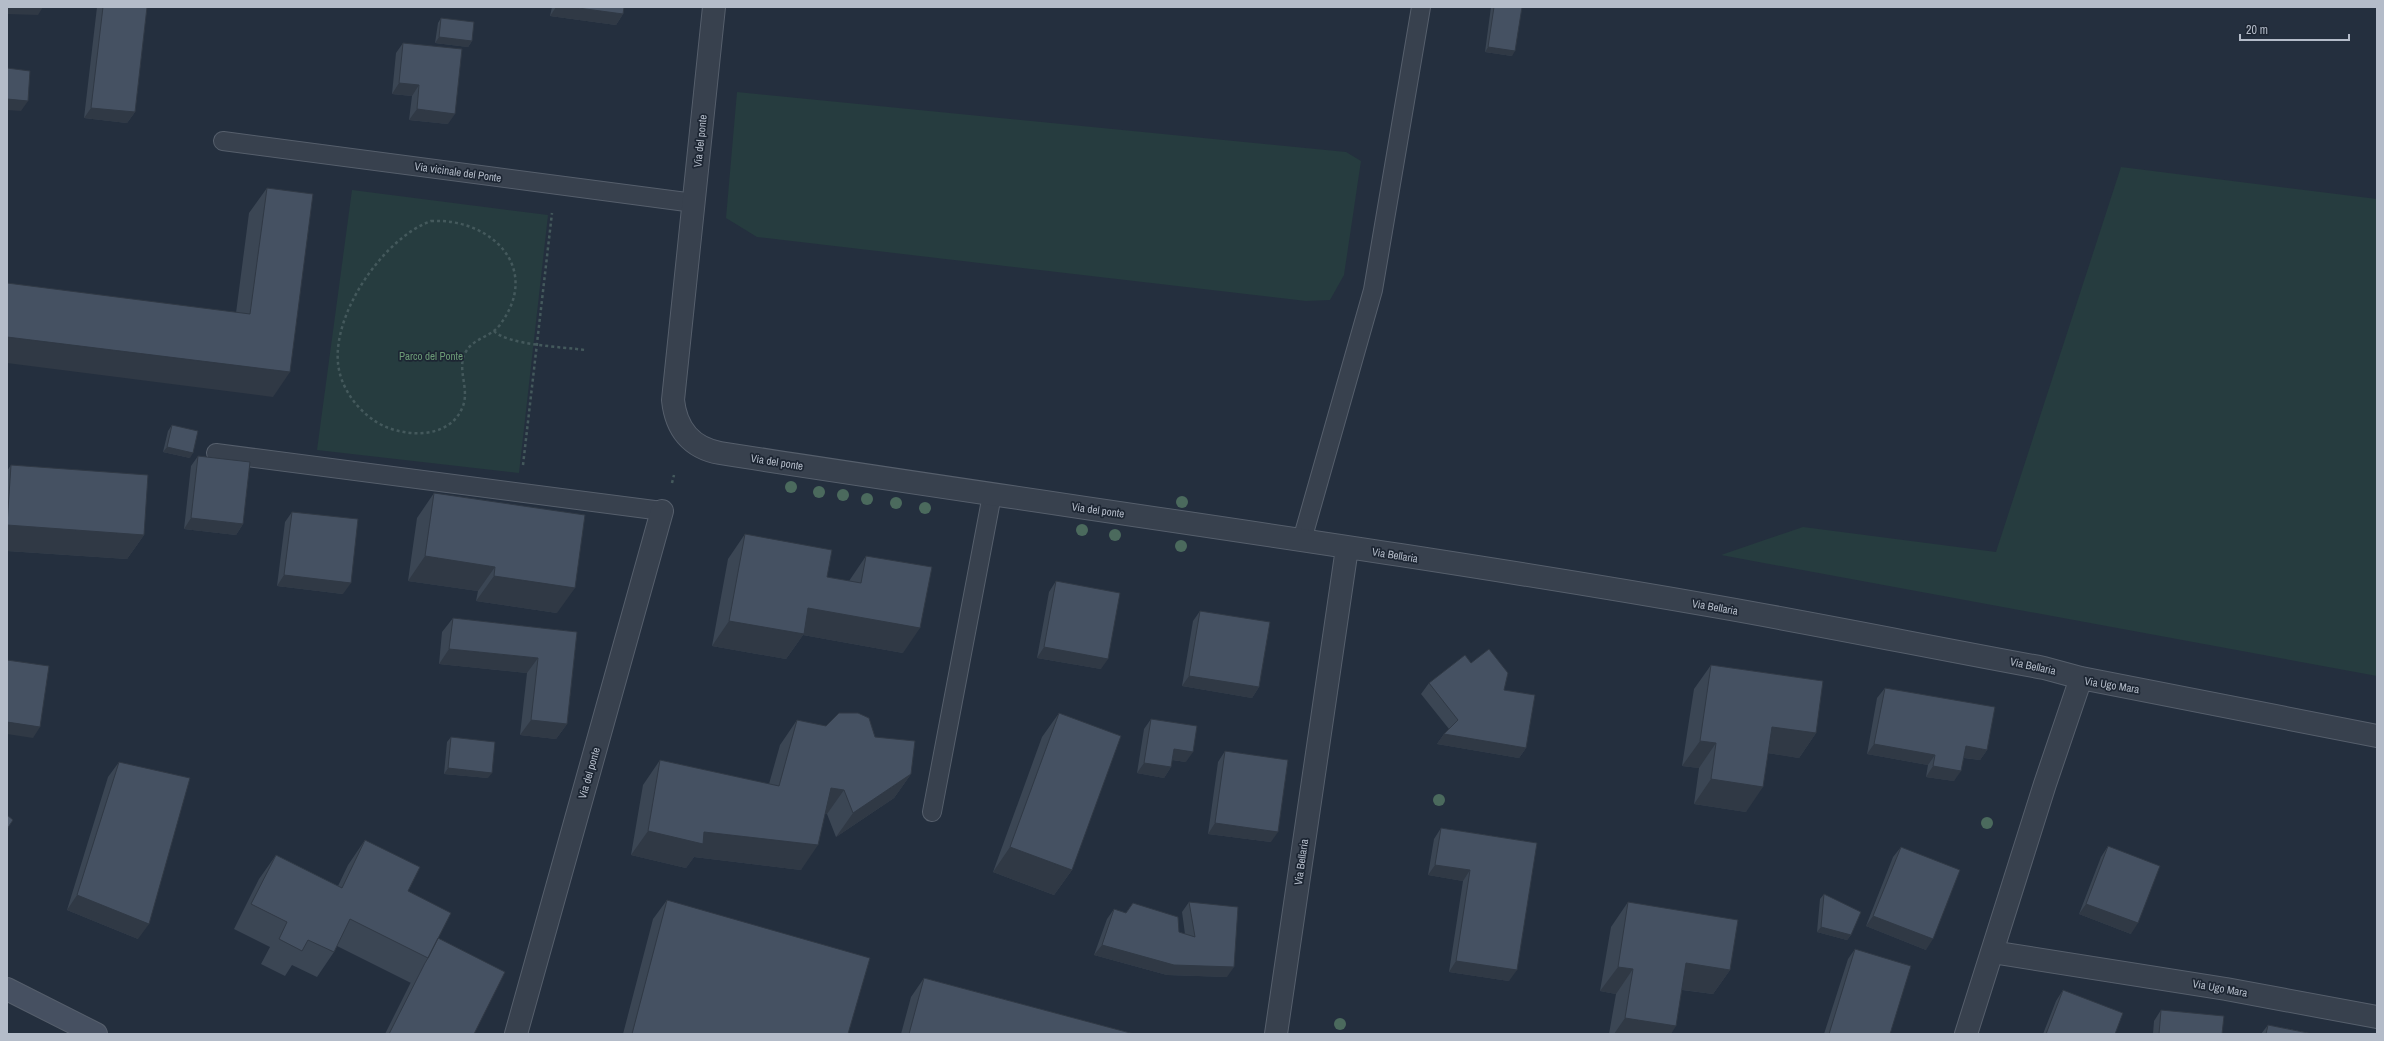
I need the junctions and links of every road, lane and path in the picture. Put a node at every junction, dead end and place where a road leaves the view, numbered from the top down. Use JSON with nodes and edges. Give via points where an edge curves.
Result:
{"nodes":[{"id":1,"x":714,"y":7,"type":"edge"},
{"id":2,"x":1421,"y":7,"type":"edge"},
{"id":3,"x":223,"y":141,"type":"dead end"},
{"id":4,"x":694,"y":203,"type":"junction"},
{"id":5,"x":552,"y":211,"type":"dead end"},
{"id":6,"x":494,"y":331,"type":"junction"},
{"id":7,"x":536,"y":344,"type":"junction"},
{"id":8,"x":585,"y":350,"type":"dead end"},
{"id":9,"x":216,"y":453,"type":"dead end"},
{"id":10,"x":522,"y":473,"type":"dead end"},
{"id":11,"x":992,"y":495,"type":"junction"},
{"id":12,"x":662,"y":511,"type":"joint"},
{"id":13,"x":1302,"y":540,"type":"junction"},
{"id":14,"x":1347,"y":548,"type":"junction"},
{"id":15,"x":2081,"y":678,"type":"junction"},
{"id":16,"x":2377,"y":736,"type":"edge"},
{"id":17,"x":932,"y":812,"type":"dead end"},
{"id":18,"x":1992,"y":952,"type":"junction"},
{"id":19,"x":7,"y":989,"type":"edge"},
{"id":20,"x":2377,"y":1017,"type":"edge"},
{"id":21,"x":95,"y":1034,"type":"edge"},
{"id":22,"x":516,"y":1034,"type":"edge"},
{"id":23,"x":1276,"y":1034,"type":"edge"},
{"id":24,"x":1966,"y":1034,"type":"edge"}],
"edges":[{"from":1,"to":4,"type":"street","name":"Via del ponte"},
{"from":2,"to":13,"type":"lane","via":[[1373,290]]},
{"from":3,"to":4,"type":"lane","name":"Via vicinale del Ponte"},
{"from":4,"to":11,"type":"street","name":"Via del ponte","via":[[673,400],[677,422],[688,439],[712,452]]},
{"from":5,"to":7,"type":"path"},
{"from":6,"to":6,"type":"path","via":[[472,343],[467,350],[462,361],[465,383],[463,406],[450,423],[433,432],[413,433],[379,425],[355,404],[339,372],[342,328],[365,280],[386,251],[421,225],[431,221],[455,221],[479,230],[492,237],[508,256],[515,278],[514,295],[508,310]]},
{"from":6,"to":7,"type":"path","via":[[504,338]]},
{"from":7,"to":8,"type":"path"},
{"from":7,"to":10,"type":"path"},
{"from":9,"to":12,"type":"lane"},
{"from":11,"to":13,"type":"street","name":"Via del ponte"},
{"from":11,"to":17,"type":"lane"},
{"from":12,"to":22,"type":"street","name":"Via del ponte"},
{"from":13,"to":14,"type":"street","name":"Via Bellaria"},
{"from":14,"to":15,"type":"street","name":"Via Bellaria","via":[[1718,607],[2044,668]]},
{"from":14,"to":23,"type":"street","name":"Via Bellaria"},
{"from":15,"to":16,"type":"street","name":"Via Ugo Mara"},
{"from":15,"to":18,"type":"street","name":"Via Ugo Mara"},
{"from":18,"to":20,"type":"street","name":"Via Ugo Mara","via":[[2226,989]]},
{"from":18,"to":24,"type":"street","name":"Via Ugo Mara"},
{"from":19,"to":21,"type":"main road"}]}
